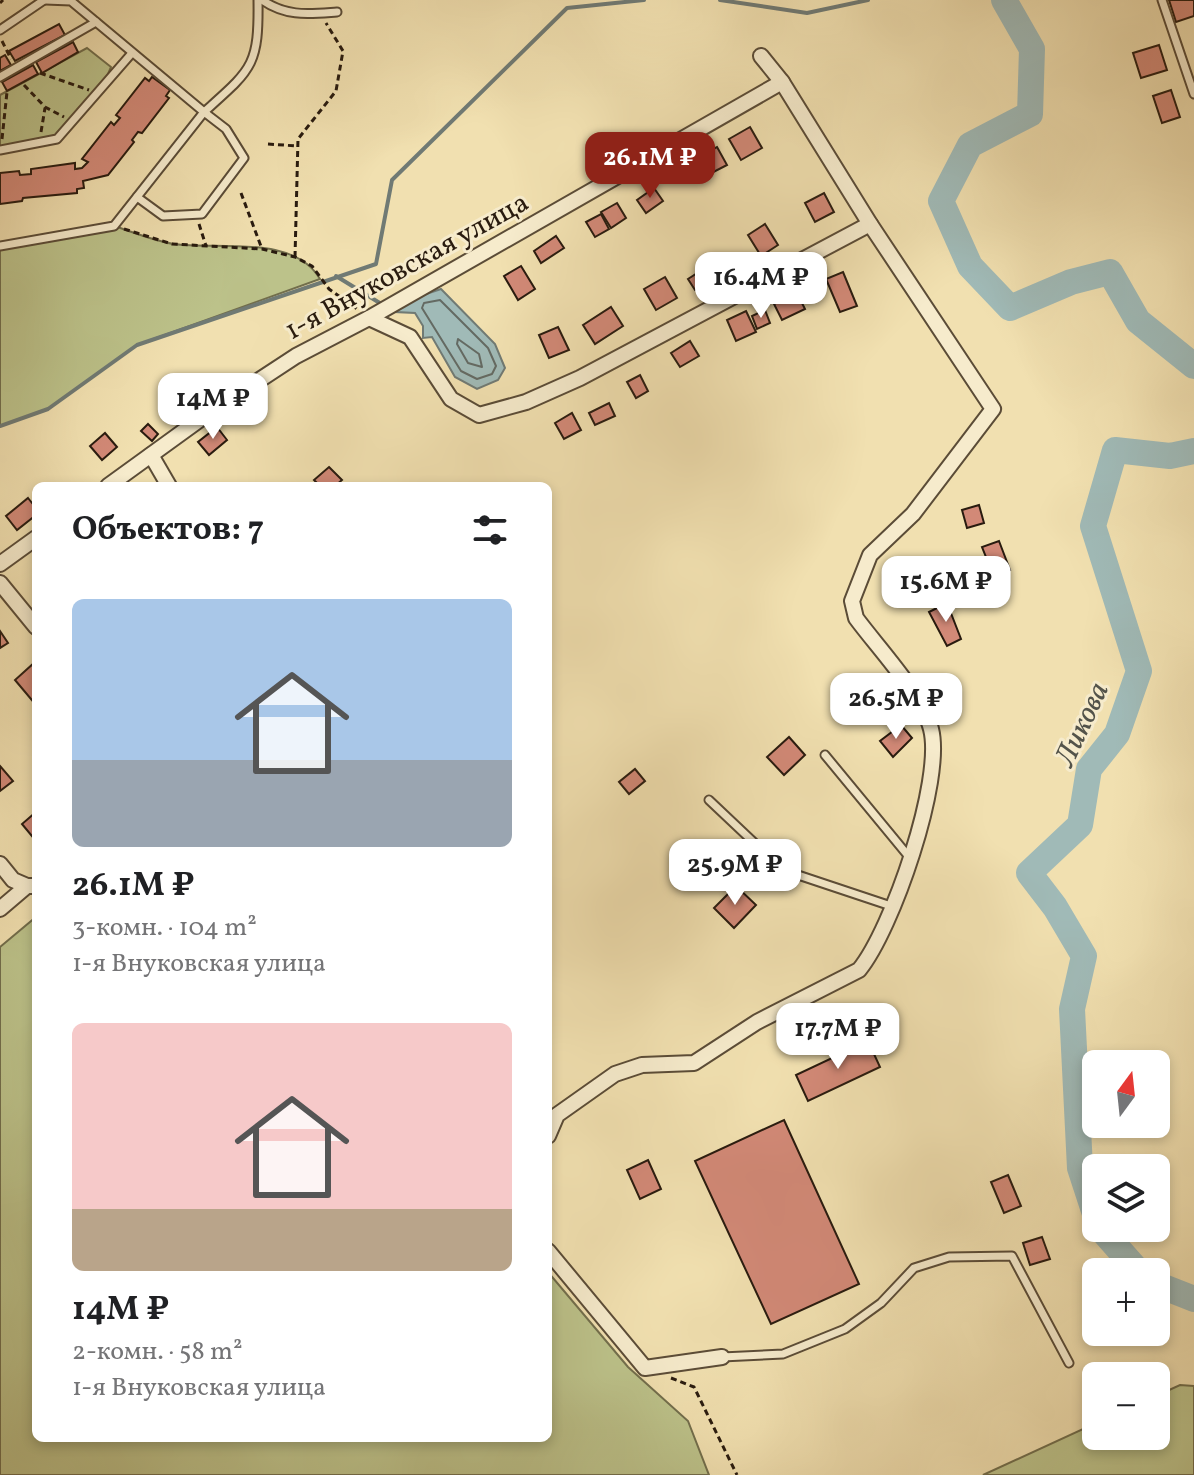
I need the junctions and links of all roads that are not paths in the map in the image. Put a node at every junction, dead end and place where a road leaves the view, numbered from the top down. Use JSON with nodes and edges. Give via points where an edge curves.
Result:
{"nodes":[{"id":1,"x":45,"y":0,"type":"edge"},
{"id":2,"x":260,"y":0,"type":"edge"},
{"id":3,"x":1162,"y":0,"type":"edge"},
{"id":4,"x":337,"y":12,"type":"dead end"},
{"id":5,"x":96,"y":22,"type":"junction"},
{"id":6,"x":0,"y":30,"type":"edge"},
{"id":7,"x":132,"y":53,"type":"junction"},
{"id":8,"x":761,"y":56,"type":"dead end"},
{"id":9,"x":0,"y":77,"type":"edge"},
{"id":10,"x":782,"y":82,"type":"junction"},
{"id":11,"x":1194,"y":94,"type":"edge"},
{"id":12,"x":204,"y":112,"type":"junction"},
{"id":13,"x":0,"y":150,"type":"edge"},
{"id":14,"x":137,"y":197,"type":"junction"},
{"id":15,"x":870,"y":224,"type":"junction"},
{"id":16,"x":0,"y":246,"type":"edge"},
{"id":17,"x":369,"y":318,"type":"junction"},
{"id":18,"x":151,"y":455,"type":"junction"},
{"id":19,"x":114,"y":482,"type":"edge"},
{"id":20,"x":167,"y":482,"type":"edge"},
{"id":21,"x":32,"y":541,"type":"edge"},
{"id":22,"x":0,"y":564,"type":"edge"},
{"id":23,"x":0,"y":583,"type":"edge"},
{"id":24,"x":32,"y":622,"type":"edge"},
{"id":25,"x":825,"y":755,"type":"dead end"},
{"id":26,"x":709,"y":800,"type":"dead end"},
{"id":27,"x":910,"y":858,"type":"junction"},
{"id":28,"x":0,"y":864,"type":"edge"},
{"id":29,"x":31,"y":886,"type":"edge"},
{"id":30,"x":891,"y":906,"type":"junction"},
{"id":31,"x":0,"y":909,"type":"edge"},
{"id":32,"x":552,"y":1127,"type":"edge"},
{"id":33,"x":552,"y":1256,"type":"edge"},
{"id":34,"x":722,"y":1357,"type":"joint"},
{"id":35,"x":1069,"y":1363,"type":"dead end"}],
"edges":[{"from":1,"to":5,"type":"lane","via":[[71,1]]},
{"from":1,"to":6,"type":"lane"},
{"from":2,"to":4,"type":"lane","via":[[294,15]]},
{"from":2,"to":12,"type":"lane","via":[[254,60],[244,78]]},
{"from":3,"to":11,"type":"lane"},
{"from":5,"to":7,"type":"lane"},
{"from":5,"to":9,"type":"lane"},
{"from":7,"to":12,"type":"lane"},
{"from":7,"to":13,"type":"lane","via":[[57,139]]},
{"from":8,"to":10,"type":"street"},
{"from":10,"to":15,"type":"street"},
{"from":10,"to":17,"type":"street","name":"1-я Внуковская улица"},
{"from":12,"to":14,"type":"lane"},
{"from":12,"to":14,"type":"lane","via":[[226,129],[244,158],[202,214],[163,216]]},
{"from":14,"to":16,"type":"lane","via":[[114,226]]},
{"from":15,"to":17,"type":"street","via":[[580,378],[479,415],[451,399],[410,337]]},
{"from":15,"to":27,"type":"street","via":[[993,409],[913,514],[870,555],[852,601],[856,618],[930,727],[929,791]]},
{"from":17,"to":18,"type":"street","name":"1-я Внуковская улица","via":[[296,356]]},
{"from":18,"to":19,"type":"street","name":"1-я Внуковская улица"},
{"from":18,"to":20,"type":"street"},
{"from":21,"to":22,"type":"street"},
{"from":23,"to":24,"type":"street"},
{"from":25,"to":27,"type":"lane"},
{"from":26,"to":30,"type":"lane","via":[[783,870]]},
{"from":27,"to":30,"type":"street"},
{"from":28,"to":29,"type":"street","via":[[13,880]]},
{"from":29,"to":31,"type":"street"},
{"from":30,"to":32,"type":"street","via":[[870,957],[859,970],[757,1022],[694,1063],[642,1065],[615,1074],[557,1115]]},
{"from":33,"to":34,"type":"street","via":[[645,1368]]},
{"from":34,"to":35,"type":"lane","via":[[783,1354],[845,1329],[881,1303],[914,1268],[949,1257],[998,1254],[1012,1256]]}]}
